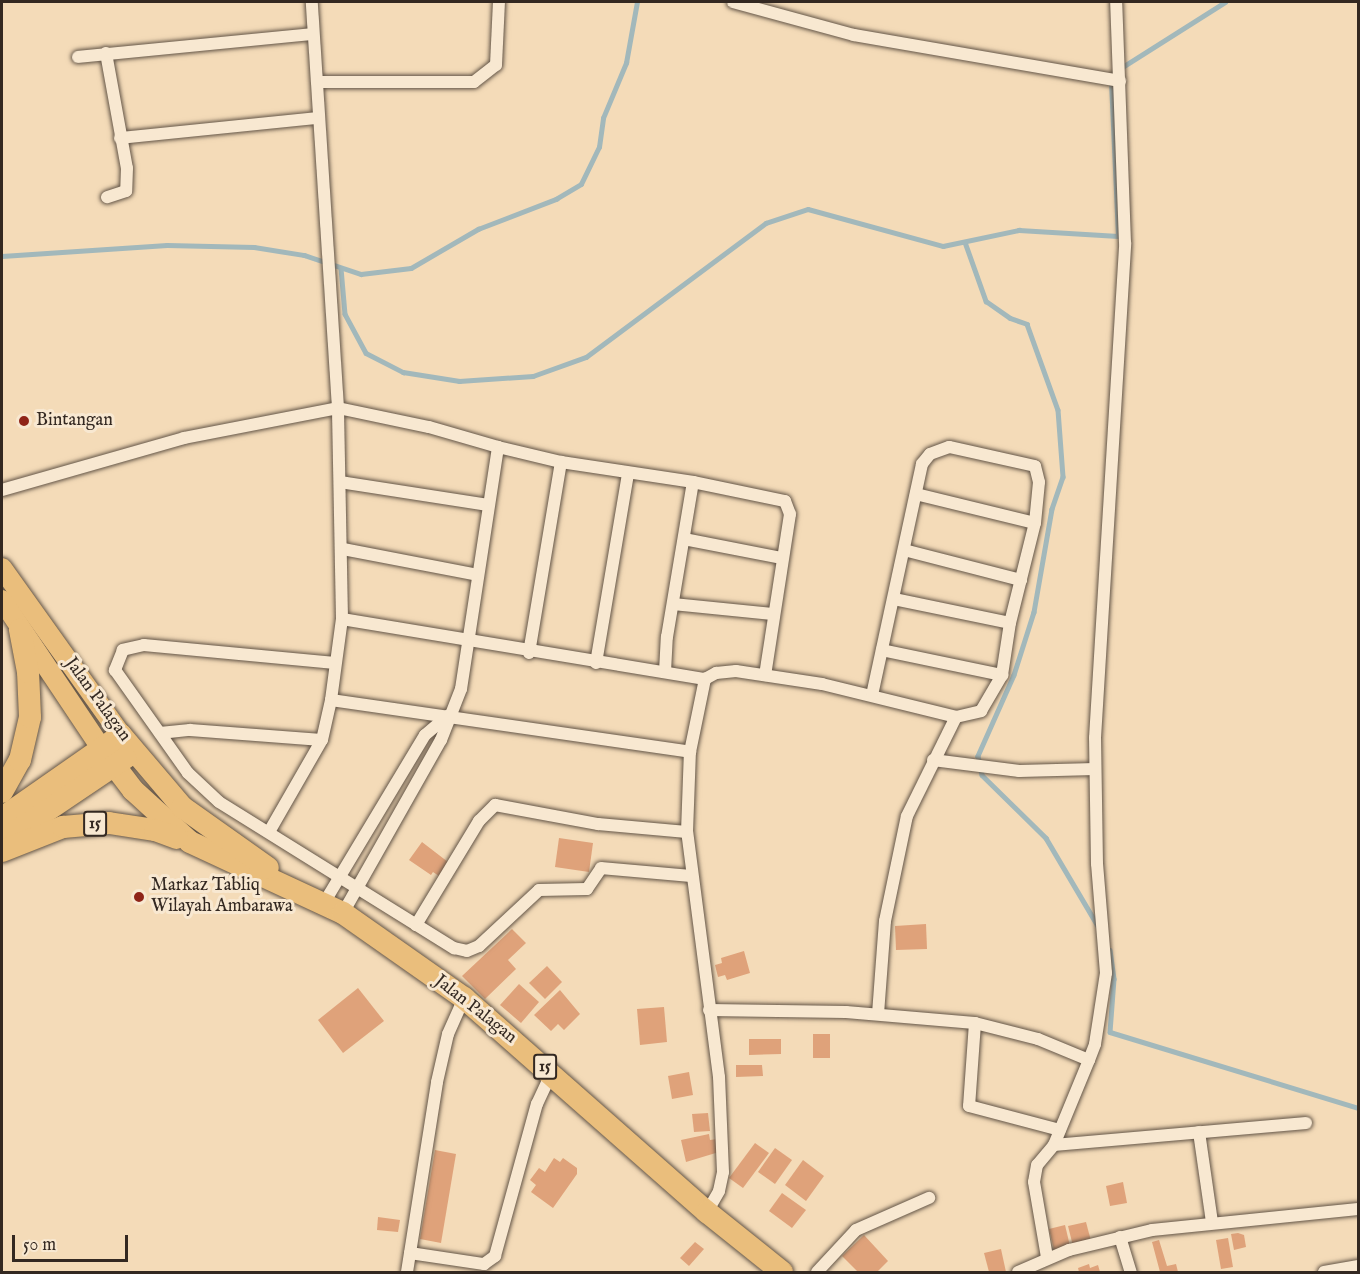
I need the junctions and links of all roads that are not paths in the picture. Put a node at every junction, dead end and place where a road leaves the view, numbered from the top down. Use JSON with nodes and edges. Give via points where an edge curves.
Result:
{"nodes":[{"id":1,"x":312,"y":2,"type":"edge"},
{"id":2,"x":499,"y":2,"type":"edge"},
{"id":3,"x":733,"y":2,"type":"edge"},
{"id":4,"x":1116,"y":2,"type":"edge"},
{"id":5,"x":314,"y":34,"type":"junction"},
{"id":6,"x":106,"y":53,"type":"junction"},
{"id":7,"x":78,"y":57,"type":"dead end"},
{"id":8,"x":1114,"y":80,"type":"junction"},
{"id":9,"x":317,"y":82,"type":"junction"},
{"id":10,"x":317,"y":118,"type":"junction"},
{"id":11,"x":120,"y":138,"type":"junction"},
{"id":12,"x":107,"y":197,"type":"dead end"},
{"id":13,"x":338,"y":408,"type":"junction"},
{"id":14,"x":498,"y":447,"type":"junction"},
{"id":15,"x":561,"y":462,"type":"junction"},
{"id":16,"x":628,"y":472,"type":"junction"},
{"id":17,"x":340,"y":482,"type":"junction"},
{"id":18,"x":693,"y":482,"type":"junction"},
{"id":19,"x":2,"y":490,"type":"edge"},
{"id":20,"x":916,"y":494,"type":"junction"},
{"id":21,"x":488,"y":505,"type":"junction"},
{"id":22,"x":1035,"y":523,"type":"junction"},
{"id":23,"x":684,"y":539,"type":"junction"},
{"id":24,"x":343,"y":549,"type":"junction"},
{"id":25,"x":904,"y":550,"type":"junction"},
{"id":26,"x":782,"y":558,"type":"junction"},
{"id":27,"x":2,"y":568,"type":"edge"},
{"id":28,"x":478,"y":575,"type":"junction"},
{"id":29,"x":1021,"y":580,"type":"junction"},
{"id":30,"x":894,"y":599,"type":"junction"},
{"id":31,"x":2,"y":600,"type":"edge"},
{"id":32,"x":673,"y":604,"type":"junction"},
{"id":33,"x":773,"y":614,"type":"junction"},
{"id":34,"x":342,"y":619,"type":"junction"},
{"id":35,"x":1010,"y":623,"type":"junction"},
{"id":36,"x":20,"y":630,"type":"junction"},
{"id":37,"x":468,"y":642,"type":"junction"},
{"id":38,"x":882,"y":650,"type":"junction"},
{"id":39,"x":530,"y":653,"type":"junction"},
{"id":40,"x":335,"y":663,"type":"junction"},
{"id":41,"x":596,"y":663,"type":"junction"},
{"id":42,"x":665,"y":672,"type":"junction"},
{"id":43,"x":765,"y":675,"type":"junction"},
{"id":44,"x":1002,"y":675,"type":"junction"},
{"id":45,"x":705,"y":680,"type":"junction"},
{"id":46,"x":872,"y":695,"type":"junction"},
{"id":47,"x":331,"y":700,"type":"junction"},
{"id":48,"x":449,"y":715,"type":"junction"},
{"id":49,"x":956,"y":717,"type":"junction"},
{"id":50,"x":160,"y":733,"type":"junction"},
{"id":51,"x":322,"y":740,"type":"junction"},
{"id":52,"x":128,"y":743,"type":"junction"},
{"id":53,"x":690,"y":752,"type":"junction"},
{"id":54,"x":107,"y":757,"type":"junction"},
{"id":55,"x":933,"y":760,"type":"junction"},
{"id":56,"x":1095,"y":769,"type":"junction"},
{"id":57,"x":2,"y":792,"type":"edge"},
{"id":58,"x":2,"y":818,"type":"edge"},
{"id":59,"x":269,"y":832,"type":"junction"},
{"id":60,"x":687,"y":832,"type":"junction"},
{"id":61,"x":2,"y":841,"type":"edge"},
{"id":62,"x":190,"y":842,"type":"junction"},
{"id":63,"x":2,"y":851,"type":"edge"},
{"id":64,"x":338,"y":873,"type":"junction"},
{"id":65,"x":691,"y":876,"type":"junction"},
{"id":66,"x":357,"y":885,"type":"junction"},
{"id":67,"x":290,"y":886,"type":"junction"},
{"id":68,"x":333,"y":908,"type":"junction"},
{"id":69,"x":416,"y":925,"type":"junction"},
{"id":70,"x":464,"y":998,"type":"junction"},
{"id":71,"x":709,"y":1010,"type":"junction"},
{"id":72,"x":878,"y":1014,"type":"junction"},
{"id":73,"x":975,"y":1023,"type":"junction"},
{"id":74,"x":1089,"y":1060,"type":"junction"},
{"id":75,"x":552,"y":1072,"type":"junction"},
{"id":76,"x":1306,"y":1123,"type":"dead end"},
{"id":77,"x":1060,"y":1130,"type":"junction"},
{"id":78,"x":1199,"y":1132,"type":"junction"},
{"id":79,"x":1054,"y":1145,"type":"junction"},
{"id":80,"x":929,"y":1198,"type":"dead end"},
{"id":81,"x":1359,"y":1209,"type":"edge"},
{"id":82,"x":707,"y":1212,"type":"junction"},
{"id":83,"x":1212,"y":1222,"type":"junction"},
{"id":84,"x":1120,"y":1237,"type":"junction"},
{"id":85,"x":410,"y":1253,"type":"junction"},
{"id":86,"x":1047,"y":1257,"type":"junction"},
{"id":87,"x":1359,"y":1266,"type":"edge"},
{"id":88,"x":456,"y":1267,"type":"edge"},
{"id":89,"x":407,"y":1272,"type":"edge"},
{"id":90,"x":782,"y":1272,"type":"edge"},
{"id":91,"x":817,"y":1272,"type":"edge"},
{"id":92,"x":1018,"y":1272,"type":"edge"},
{"id":93,"x":1131,"y":1272,"type":"edge"},
{"id":94,"x":1324,"y":1272,"type":"edge"}],
"edges":[{"from":1,"to":5,"type":"street"},
{"from":2,"to":9,"type":"street","via":[[500,47],[495,65],[474,82]]},
{"from":3,"to":8,"type":"street","via":[[854,35]]},
{"from":4,"to":8,"type":"street"},
{"from":5,"to":6,"type":"street"},
{"from":5,"to":9,"type":"street"},
{"from":6,"to":7,"type":"street"},
{"from":6,"to":11,"type":"street"},
{"from":8,"to":56,"type":"street","via":[[1125,243]]},
{"from":9,"to":10,"type":"street"},
{"from":10,"to":11,"type":"street"},
{"from":10,"to":13,"type":"street"},
{"from":11,"to":12,"type":"street","via":[[127,168],[126,191]]},
{"from":13,"to":14,"type":"street","via":[[429,427]]},
{"from":13,"to":17,"type":"street"},
{"from":13,"to":19,"type":"street","via":[[184,438]]},
{"from":14,"to":15,"type":"street"},
{"from":14,"to":21,"type":"street"},
{"from":15,"to":16,"type":"street"},
{"from":15,"to":39,"type":"street"},
{"from":16,"to":18,"type":"street"},
{"from":16,"to":41,"type":"street"},
{"from":17,"to":21,"type":"street"},
{"from":17,"to":24,"type":"street"},
{"from":18,"to":23,"type":"street"},
{"from":18,"to":26,"type":"street","via":[[785,501],[790,514]]},
{"from":20,"to":22,"type":"street"},
{"from":20,"to":22,"type":"street","via":[[922,464],[939,449],[949,447],[1024,460],[1039,472]]},
{"from":20,"to":25,"type":"street"},
{"from":21,"to":28,"type":"street"},
{"from":22,"to":29,"type":"street"},
{"from":23,"to":26,"type":"street"},
{"from":23,"to":32,"type":"street"},
{"from":24,"to":28,"type":"street"},
{"from":24,"to":34,"type":"street"},
{"from":25,"to":29,"type":"street"},
{"from":25,"to":30,"type":"street"},
{"from":26,"to":33,"type":"street"},
{"from":27,"to":52,"type":"main road","name":"Jalan Palagan"},
{"from":28,"to":37,"type":"street"},
{"from":29,"to":35,"type":"street"},
{"from":30,"to":35,"type":"street"},
{"from":30,"to":38,"type":"street"},
{"from":31,"to":36,"type":"main road","name":"Jalan Palagan"},
{"from":32,"to":33,"type":"street"},
{"from":32,"to":42,"type":"street"},
{"from":33,"to":43,"type":"street"},
{"from":34,"to":37,"type":"street"},
{"from":34,"to":40,"type":"street"},
{"from":35,"to":44,"type":"street"},
{"from":36,"to":54,"type":"main road","name":"Jalan Palagan"},
{"from":36,"to":57,"type":"highway","via":[[28,672],[30,717],[20,760]]},
{"from":37,"to":39,"type":"street"},
{"from":37,"to":48,"type":"street","via":[[461,689]]},
{"from":38,"to":44,"type":"street"},
{"from":38,"to":46,"type":"street"},
{"from":39,"to":41,"type":"street"},
{"from":40,"to":47,"type":"street"},
{"from":40,"to":50,"type":"street","via":[[131,646],[116,658],[115,670]]},
{"from":41,"to":42,"type":"street"},
{"from":42,"to":45,"type":"street"},
{"from":43,"to":45,"type":"street","via":[[716,673]]},
{"from":43,"to":46,"type":"street"},
{"from":44,"to":49,"type":"street","via":[[981,711]]},
{"from":45,"to":53,"type":"street"},
{"from":46,"to":49,"type":"street"},
{"from":47,"to":48,"type":"street"},
{"from":47,"to":51,"type":"street"},
{"from":48,"to":53,"type":"street"},
{"from":48,"to":64,"type":"street","via":[[425,735]]},
{"from":48,"to":66,"type":"street","via":[[441,740]]},
{"from":49,"to":55,"type":"street"},
{"from":50,"to":51,"type":"street","via":[[190,729]]},
{"from":50,"to":59,"type":"street","via":[[188,773],[219,802]]},
{"from":51,"to":59,"type":"street"},
{"from":52,"to":54,"type":"highway","number":"15"},
{"from":52,"to":67,"type":"highway","name":"Jalan Palagan","number":"15","via":[[182,807]]},
{"from":53,"to":60,"type":"street"},
{"from":54,"to":58,"type":"highway","number":"15"},
{"from":54,"to":61,"type":"highway","number":"15"},
{"from":54,"to":62,"type":"highway","name":"Jalan Palagan","number":"15","via":[[156,814]]},
{"from":55,"to":56,"type":"street","via":[[1019,771]]},
{"from":55,"to":72,"type":"street","via":[[907,816],[885,921]]},
{"from":56,"to":74,"type":"street","via":[[1096,864],[1106,973]]},
{"from":59,"to":64,"type":"street"},
{"from":60,"to":65,"type":"street"},
{"from":60,"to":69,"type":"street","via":[[598,824],[495,805],[479,821]]},
{"from":62,"to":63,"type":"highway","number":"15","via":[[155,830],[109,823],[63,827]]},
{"from":62,"to":67,"type":"highway","name":"Jalan Palagan","number":"15","via":[[260,878]]},
{"from":64,"to":66,"type":"street"},
{"from":64,"to":68,"type":"street"},
{"from":65,"to":69,"type":"street","via":[[601,868],[587,889],[539,890],[479,946],[467,951],[439,941]]},
{"from":65,"to":71,"type":"street"},
{"from":66,"to":68,"type":"street"},
{"from":66,"to":69,"type":"street"},
{"from":67,"to":68,"type":"highway","name":"Jalan Palagan","number":"15"},
{"from":68,"to":70,"type":"highway","name":"Jalan Palagan","number":"15"},
{"from":70,"to":75,"type":"highway","name":"Jalan Palagan","number":"15"},
{"from":70,"to":85,"type":"street","via":[[448,1034],[437,1082]]},
{"from":71,"to":72,"type":"street"},
{"from":71,"to":82,"type":"street","via":[[719,1077],[723,1172],[719,1191]]},
{"from":72,"to":73,"type":"street"},
{"from":73,"to":74,"type":"street","via":[[1038,1039]]},
{"from":73,"to":77,"type":"street","via":[[969,1106]]},
{"from":74,"to":77,"type":"street"},
{"from":75,"to":82,"type":"highway","name":"Jalan Palagan","number":"15"},
{"from":75,"to":88,"type":"street","via":[[533,1115],[495,1256],[484,1264]]},
{"from":76,"to":78,"type":"street"},
{"from":77,"to":79,"type":"street"},
{"from":78,"to":79,"type":"street"},
{"from":78,"to":83,"type":"street"},
{"from":79,"to":86,"type":"street","via":[[1036,1165],[1034,1182]]},
{"from":80,"to":91,"type":"street","via":[[856,1230]]},
{"from":81,"to":83,"type":"street"},
{"from":82,"to":90,"type":"highway","name":"Jalan Palagan","number":"15"},
{"from":83,"to":84,"type":"street"},
{"from":84,"to":86,"type":"street"},
{"from":84,"to":93,"type":"street"},
{"from":85,"to":88,"type":"street"},
{"from":85,"to":89,"type":"street"},
{"from":86,"to":92,"type":"street"},
{"from":87,"to":94,"type":"street"}]}
